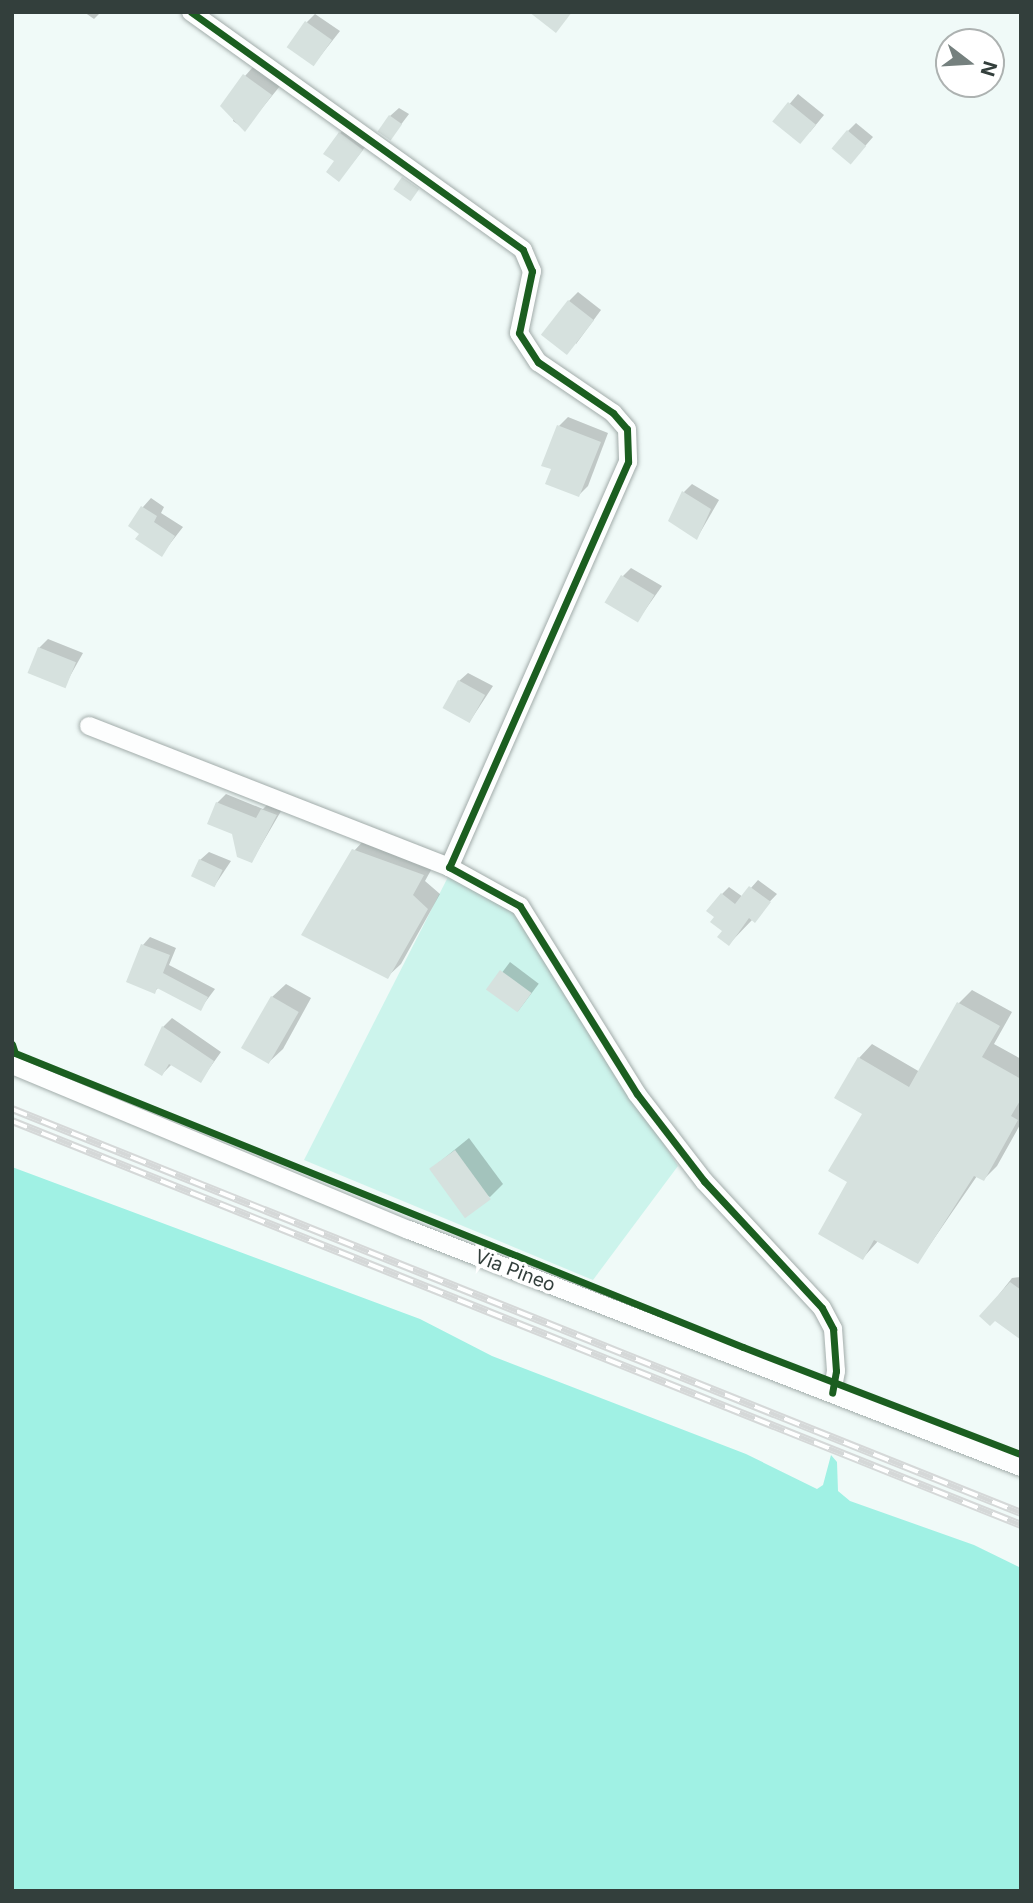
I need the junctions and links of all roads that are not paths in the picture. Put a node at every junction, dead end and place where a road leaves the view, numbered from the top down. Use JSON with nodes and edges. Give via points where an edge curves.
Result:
{"nodes":[{"id":1,"x":191,"y":12,"type":"edge"},
{"id":2,"x":89,"y":726,"type":"dead end"},
{"id":3,"x":449,"y":867,"type":"junction"},
{"id":4,"x":12,"y":1065,"type":"edge"},
{"id":5,"x":832,"y":1393,"type":"junction"},
{"id":6,"x":1021,"y":1466,"type":"edge"}],
"edges":[{"from":1,"to":3,"type":"street","via":[[523,250],[532,271],[519,333],[538,362],[621,420],[631,440],[628,462]]},
{"from":2,"to":3,"type":"street"},
{"from":3,"to":5,"type":"street","via":[[520,906],[637,1094],[704,1181],[822,1308],[833,1329],[836,1371]]},
{"from":4,"to":5,"type":"street","name":"Via Pineo","via":[[410,1230]]},
{"from":5,"to":6,"type":"street","name":"Via Pineo"}]}
